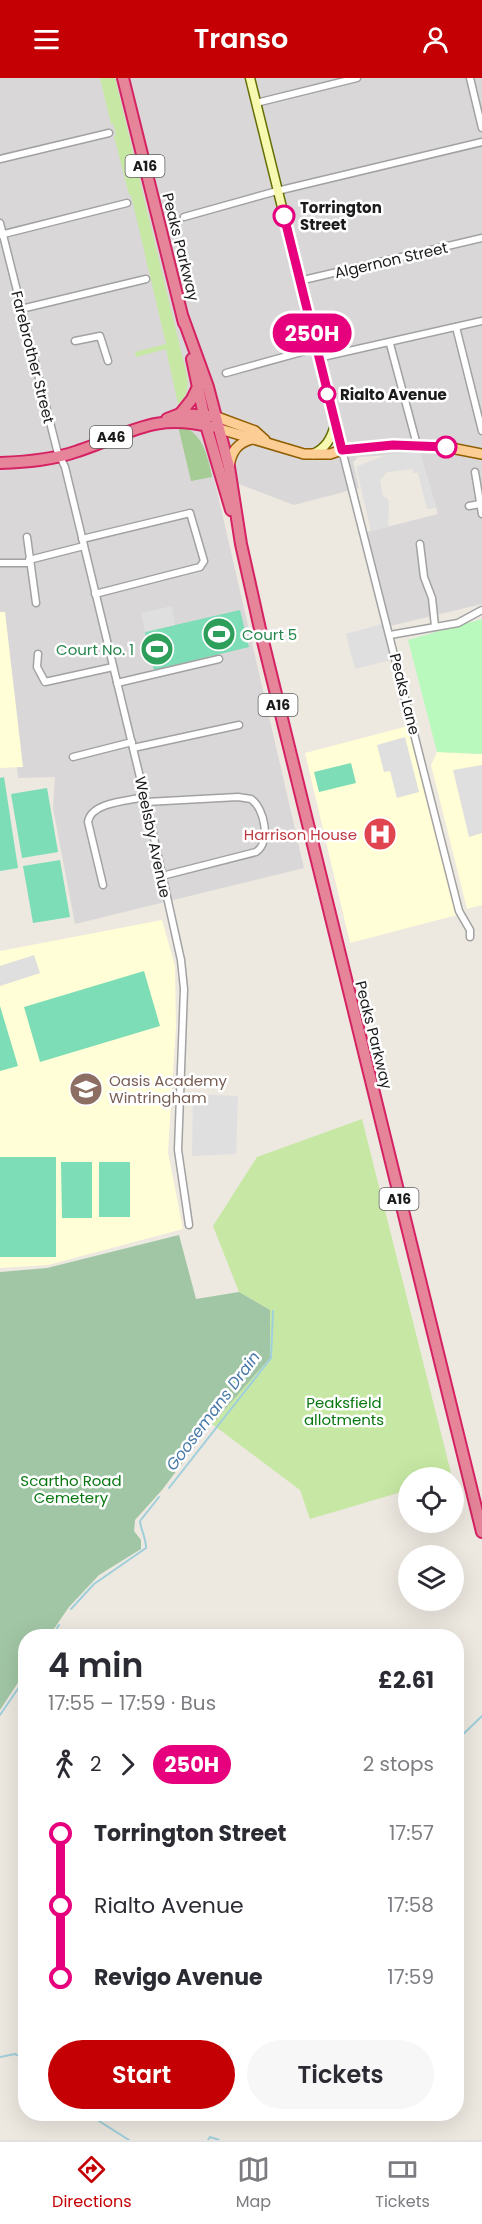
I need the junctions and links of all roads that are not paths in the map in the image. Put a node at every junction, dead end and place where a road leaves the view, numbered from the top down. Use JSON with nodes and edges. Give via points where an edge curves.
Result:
{"nodes":[{"id":1,"x":123,"y":78,"type":"edge"},
{"id":2,"x":250,"y":78,"type":"edge"},
{"id":3,"x":357,"y":78,"type":"edge"},
{"id":4,"x":470,"y":78,"type":"edge"},
{"id":5,"x":256,"y":103,"type":"junction"},
{"id":6,"x":482,"y":128,"type":"edge"},
{"id":7,"x":109,"y":133,"type":"dead end"},
{"id":8,"x":482,"y":142,"type":"edge"},
{"id":9,"x":0,"y":159,"type":"edge"},
{"id":10,"x":278,"y":191,"type":"junction"},
{"id":11,"x":127,"y":203,"type":"dead end"},
{"id":12,"x":183,"y":217,"type":"dead end"},
{"id":13,"x":0,"y":223,"type":"edge"},
{"id":14,"x":1,"y":235,"type":"edge"},
{"id":15,"x":482,"y":238,"type":"edge"},
{"id":16,"x":146,"y":279,"type":"dead end"},
{"id":17,"x":299,"y":281,"type":"junction"},
{"id":18,"x":21,"y":309,"type":"junction"},
{"id":19,"x":183,"y":318,"type":"junction"},
{"id":20,"x":482,"y":321,"type":"edge"},
{"id":21,"x":456,"y":327,"type":"junction"},
{"id":22,"x":75,"y":341,"type":"dead end"},
{"id":23,"x":390,"y":344,"type":"junction"},
{"id":24,"x":316,"y":348,"type":"junction"},
{"id":25,"x":318,"y":358,"type":"junction"},
{"id":26,"x":108,"y":361,"type":"dead end"},
{"id":27,"x":226,"y":373,"type":"dead end"},
{"id":28,"x":198,"y":387,"type":"junction"},
{"id":29,"x":180,"y":414,"type":"junction"},
{"id":30,"x":217,"y":417,"type":"junction"},
{"id":31,"x":205,"y":420,"type":"junction"},
{"id":32,"x":164,"y":421,"type":"junction"},
{"id":33,"x":335,"y":424,"type":"junction"},
{"id":34,"x":220,"y":429,"type":"junction"},
{"id":35,"x":482,"y":431,"type":"edge"},
{"id":36,"x":255,"y":439,"type":"junction"},
{"id":37,"x":267,"y":441,"type":"junction"},
{"id":38,"x":417,"y":445,"type":"junction"},
{"id":39,"x":342,"y":450,"type":"junction"},
{"id":40,"x":312,"y":454,"type":"junction"},
{"id":41,"x":482,"y":454,"type":"edge"},
{"id":42,"x":58,"y":456,"type":"junction"},
{"id":43,"x":0,"y":463,"type":"edge"},
{"id":44,"x":229,"y":467,"type":"junction"},
{"id":45,"x":475,"y":472,"type":"dead end"},
{"id":46,"x":480,"y":504,"type":"junction"},
{"id":47,"x":469,"y":506,"type":"dead end"},
{"id":48,"x":482,"y":514,"type":"edge"},
{"id":49,"x":27,"y":537,"type":"dead end"},
{"id":50,"x":83,"y":542,"type":"junction"},
{"id":51,"x":420,"y":543,"type":"dead end"},
{"id":52,"x":241,"y":544,"type":"junction"},
{"id":53,"x":29,"y":561,"type":"junction"},
{"id":54,"x":0,"y":562,"type":"edge"},
{"id":55,"x":96,"y":594,"type":"junction"},
{"id":56,"x":36,"y":603,"type":"dead end"},
{"id":57,"x":482,"y":610,"type":"edge"},
{"id":58,"x":435,"y":626,"type":"junction"},
{"id":59,"x":390,"y":635,"type":"junction"},
{"id":60,"x":38,"y":654,"type":"dead end"},
{"id":61,"x":219,"y":659,"type":"dead end"},
{"id":62,"x":113,"y":667,"type":"junction"},
{"id":63,"x":117,"y":682,"type":"junction"},
{"id":64,"x":239,"y":725,"type":"dead end"},
{"id":65,"x":132,"y":745,"type":"junction"},
{"id":66,"x":73,"y":757,"type":"dead end"},
{"id":67,"x":146,"y":799,"type":"junction"},
{"id":68,"x":162,"y":876,"type":"junction"},
{"id":69,"x":103,"y":885,"type":"dead end"},
{"id":70,"x":470,"y":937,"type":"dead end"},
{"id":71,"x":189,"y":1225,"type":"dead end"},
{"id":72,"x":482,"y":1532,"type":"edge"}],
"edges":[{"from":1,"to":19,"type":"highway","name":"Peaks Parkway","number":"A16"},
{"from":2,"to":5,"type":"main road"},
{"from":3,"to":5,"type":"street"},
{"from":4,"to":6,"type":"street"},
{"from":5,"to":10,"type":"main road"},
{"from":7,"to":9,"type":"street"},
{"from":8,"to":10,"type":"street"},
{"from":10,"to":12,"type":"street"},
{"from":10,"to":17,"type":"main road"},
{"from":11,"to":14,"type":"street"},
{"from":13,"to":14,"type":"street","name":"Farebrother Street"},
{"from":14,"to":18,"type":"street","name":"Farebrother Street"},
{"from":15,"to":17,"type":"street","name":"Algernon Street"},
{"from":16,"to":18,"type":"street"},
{"from":17,"to":24,"type":"main road"},
{"from":18,"to":42,"type":"street","name":"Farebrother Street"},
{"from":19,"to":28,"type":"highway","name":"Peaks Parkway","number":"A16"},
{"from":19,"to":30,"type":"highway","name":"Peaks Parkway","number":"A16"},
{"from":20,"to":21,"type":"street"},
{"from":21,"to":23,"type":"street"},
{"from":21,"to":35,"type":"street"},
{"from":22,"to":26,"type":"street","via":[[100,336]]},
{"from":23,"to":25,"type":"street"},
{"from":23,"to":38,"type":"street"},
{"from":24,"to":25,"type":"main road"},
{"from":24,"to":27,"type":"street"},
{"from":25,"to":33,"type":"main road"},
{"from":28,"to":29,"type":"highway"},
{"from":28,"to":31,"type":"highway","name":"Peaks Parkway","number":"A16"},
{"from":29,"to":31,"type":"highway","number":"A46"},
{"from":29,"to":32,"type":"highway","number":"A46"},
{"from":30,"to":31,"type":"highway","number":"A46"},
{"from":30,"to":34,"type":"highway","name":"Peaks Parkway","number":"A16"},
{"from":30,"to":37,"type":"main road","number":"A46","via":[[255,431]]},
{"from":31,"to":32,"type":"highway","number":"A46"},
{"from":31,"to":34,"type":"highway","number":"A46"},
{"from":31,"to":52,"type":"highway","name":"Peaks Parkway","number":"A16"},
{"from":32,"to":42,"type":"highway","number":"A46"},
{"from":33,"to":39,"type":"main road"},
{"from":33,"to":40,"type":"main road","via":[[332,437]]},
{"from":34,"to":36,"type":"main road","number":"A46"},
{"from":34,"to":44,"type":"highway","name":"Peaks Parkway","number":"A16"},
{"from":36,"to":37,"type":"main road","number":"A46"},
{"from":36,"to":44,"type":"main road","via":[[237,446]]},
{"from":37,"to":40,"type":"main road","number":"A46"},
{"from":38,"to":39,"type":"main road","number":"A46"},
{"from":38,"to":41,"type":"main road","number":"A46"},
{"from":39,"to":40,"type":"main road","number":"A46"},
{"from":39,"to":59,"type":"street","name":"Peaks Lane"},
{"from":42,"to":43,"type":"highway","number":"A46"},
{"from":42,"to":50,"type":"street","name":"Weelsby Avenue","via":[[65,466]]},
{"from":44,"to":52,"type":"highway","name":"Peaks Parkway","number":"A16"},
{"from":45,"to":46,"type":"street"},
{"from":46,"to":47,"type":"street"},
{"from":46,"to":48,"type":"street"},
{"from":49,"to":53,"type":"street"},
{"from":50,"to":53,"type":"street"},
{"from":50,"to":55,"type":"street","name":"Weelsby Avenue"},
{"from":50,"to":55,"type":"street","via":[[190,513],[199,540],[204,561],[200,567]]},
{"from":51,"to":58,"type":"street"},
{"from":52,"to":72,"type":"highway","name":"Peaks Parkway","number":"A16"},
{"from":53,"to":54,"type":"street"},
{"from":53,"to":56,"type":"street"},
{"from":55,"to":62,"type":"street","name":"Weelsby Avenue"},
{"from":57,"to":58,"type":"street","via":[[458,623]]},
{"from":58,"to":59,"type":"street"},
{"from":59,"to":70,"type":"street","name":"Peaks Lane","via":[[459,911]]},
{"from":60,"to":62,"type":"street","via":[[37,667],[45,682]]},
{"from":61,"to":63,"type":"street"},
{"from":62,"to":63,"type":"street","name":"Weelsby Avenue"},
{"from":63,"to":65,"type":"street","name":"Weelsby Avenue"},
{"from":64,"to":65,"type":"street"},
{"from":65,"to":66,"type":"street"},
{"from":65,"to":67,"type":"street","name":"Weelsby Avenue"},
{"from":67,"to":68,"type":"street","name":"Weelsby Avenue"},
{"from":67,"to":68,"type":"street","via":[[251,799],[259,809],[266,836],[256,852]]},
{"from":67,"to":69,"type":"street","via":[[98,808],[90,814],[88,822]]},
{"from":68,"to":71,"type":"street","name":"Weelsby Avenue","via":[[184,989],[178,1150]]}]}
